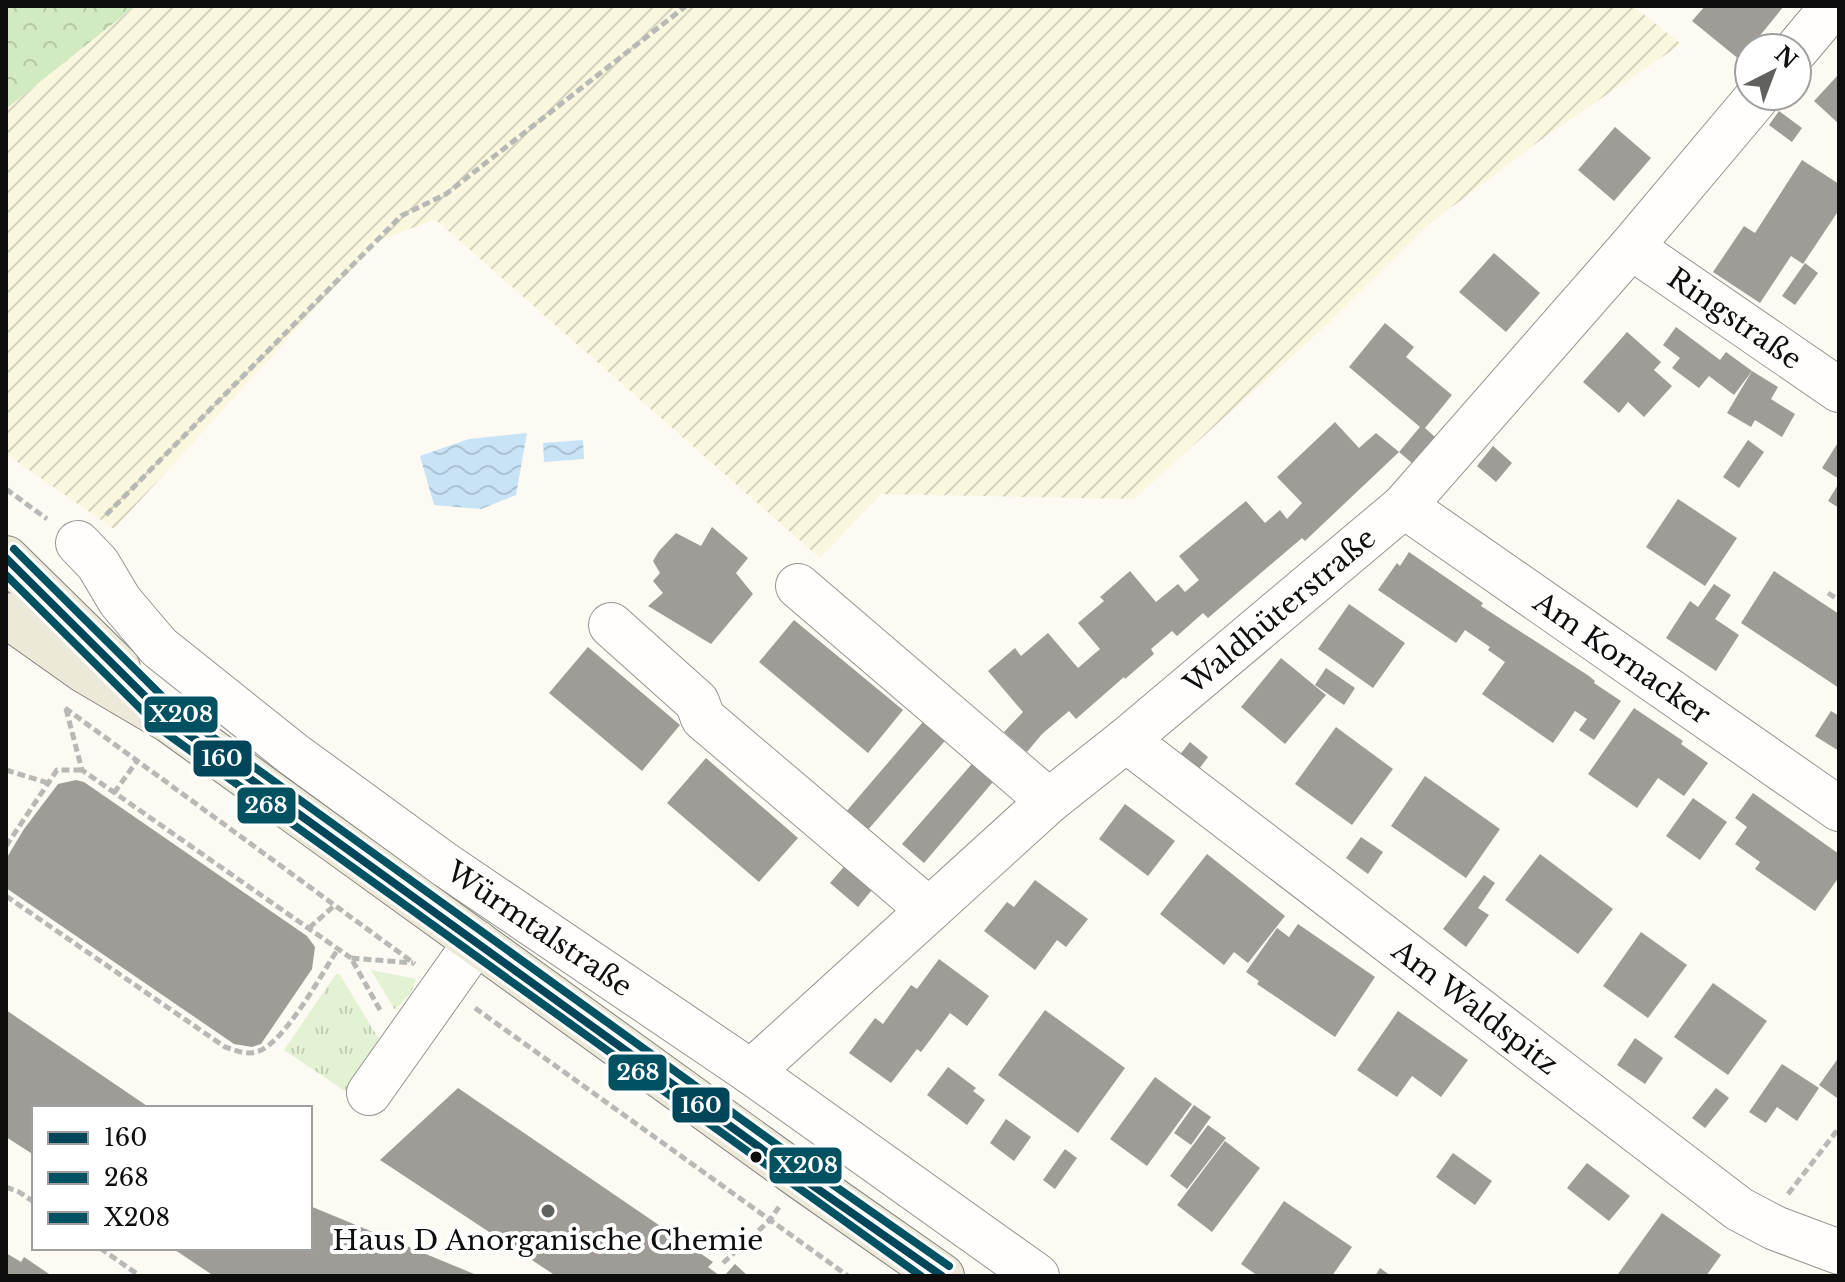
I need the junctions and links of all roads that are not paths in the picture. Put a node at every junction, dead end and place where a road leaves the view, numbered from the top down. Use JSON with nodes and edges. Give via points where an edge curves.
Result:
{"nodes":[{"id":1,"x":1833,"y":6,"type":"edge"},
{"id":2,"x":1811,"y":32,"type":"edge"},
{"id":3,"x":1745,"y":112,"type":"edge"},
{"id":4,"x":1631,"y":247,"type":"junction"},
{"id":5,"x":1839,"y":390,"type":"edge"},
{"id":6,"x":1404,"y":506,"type":"junction"},
{"id":7,"x":78,"y":543,"type":"road end"},
{"id":8,"x":6,"y":558,"type":"edge"},
{"id":9,"x":798,"y":586,"type":"dead end"},
{"id":10,"x":6,"y":615,"type":"edge"},
{"id":11,"x":611,"y":625,"type":"dead end"},
{"id":12,"x":170,"y":721,"type":"junction"},
{"id":13,"x":1126,"y":740,"type":"junction"},
{"id":14,"x":1049,"y":801,"type":"junction"},
{"id":15,"x":1839,"y":809,"type":"edge"},
{"id":16,"x":929,"y":910,"type":"junction"},
{"id":17,"x":476,"y":942,"type":"junction"},
{"id":18,"x":751,"y":1072,"type":"junction"},
{"id":19,"x":369,"y":1093,"type":"dead end"},
{"id":20,"x":1839,"y":1252,"type":"edge"},
{"id":21,"x":942,"y":1276,"type":"edge"},
{"id":22,"x":1037,"y":1276,"type":"edge"}],
"edges":[{"from":1,"to":2,"type":"street"},
{"from":3,"to":4,"type":"street","name":"Waldhüterstraße"},
{"from":4,"to":5,"type":"street","name":"Ringstraße"},
{"from":4,"to":6,"type":"street","name":"Waldhüterstraße"},
{"from":6,"to":13,"type":"street","name":"Waldhüterstraße"},
{"from":6,"to":15,"type":"street","name":"Am Kornacker"},
{"from":7,"to":18,"type":"street","name":"Würmtalstraße","via":[[159,647],[293,754],[444,864]]},
{"from":8,"to":12,"type":"main road","name":"Würmtalstraße"},
{"from":9,"to":14,"type":"street"},
{"from":10,"to":12,"type":"main road","name":"Würmtalstraße","via":[[85,671]]},
{"from":11,"to":16,"type":"street","via":[[697,702],[703,718]]},
{"from":12,"to":17,"type":"main road","name":"Würmtalstraße"},
{"from":13,"to":14,"type":"street","name":"Waldhüterstraße"},
{"from":13,"to":20,"type":"street","name":"Am Waldspitz","via":[[1739,1209]]},
{"from":14,"to":16,"type":"street","name":"Waldhüterstraße"},
{"from":16,"to":18,"type":"street","name":"Waldhüterstraße"},
{"from":17,"to":19,"type":"street"},
{"from":17,"to":21,"type":"main road","name":"Würmtalstraße"},
{"from":18,"to":22,"type":"street","name":"Würmtalstraße"}]}
